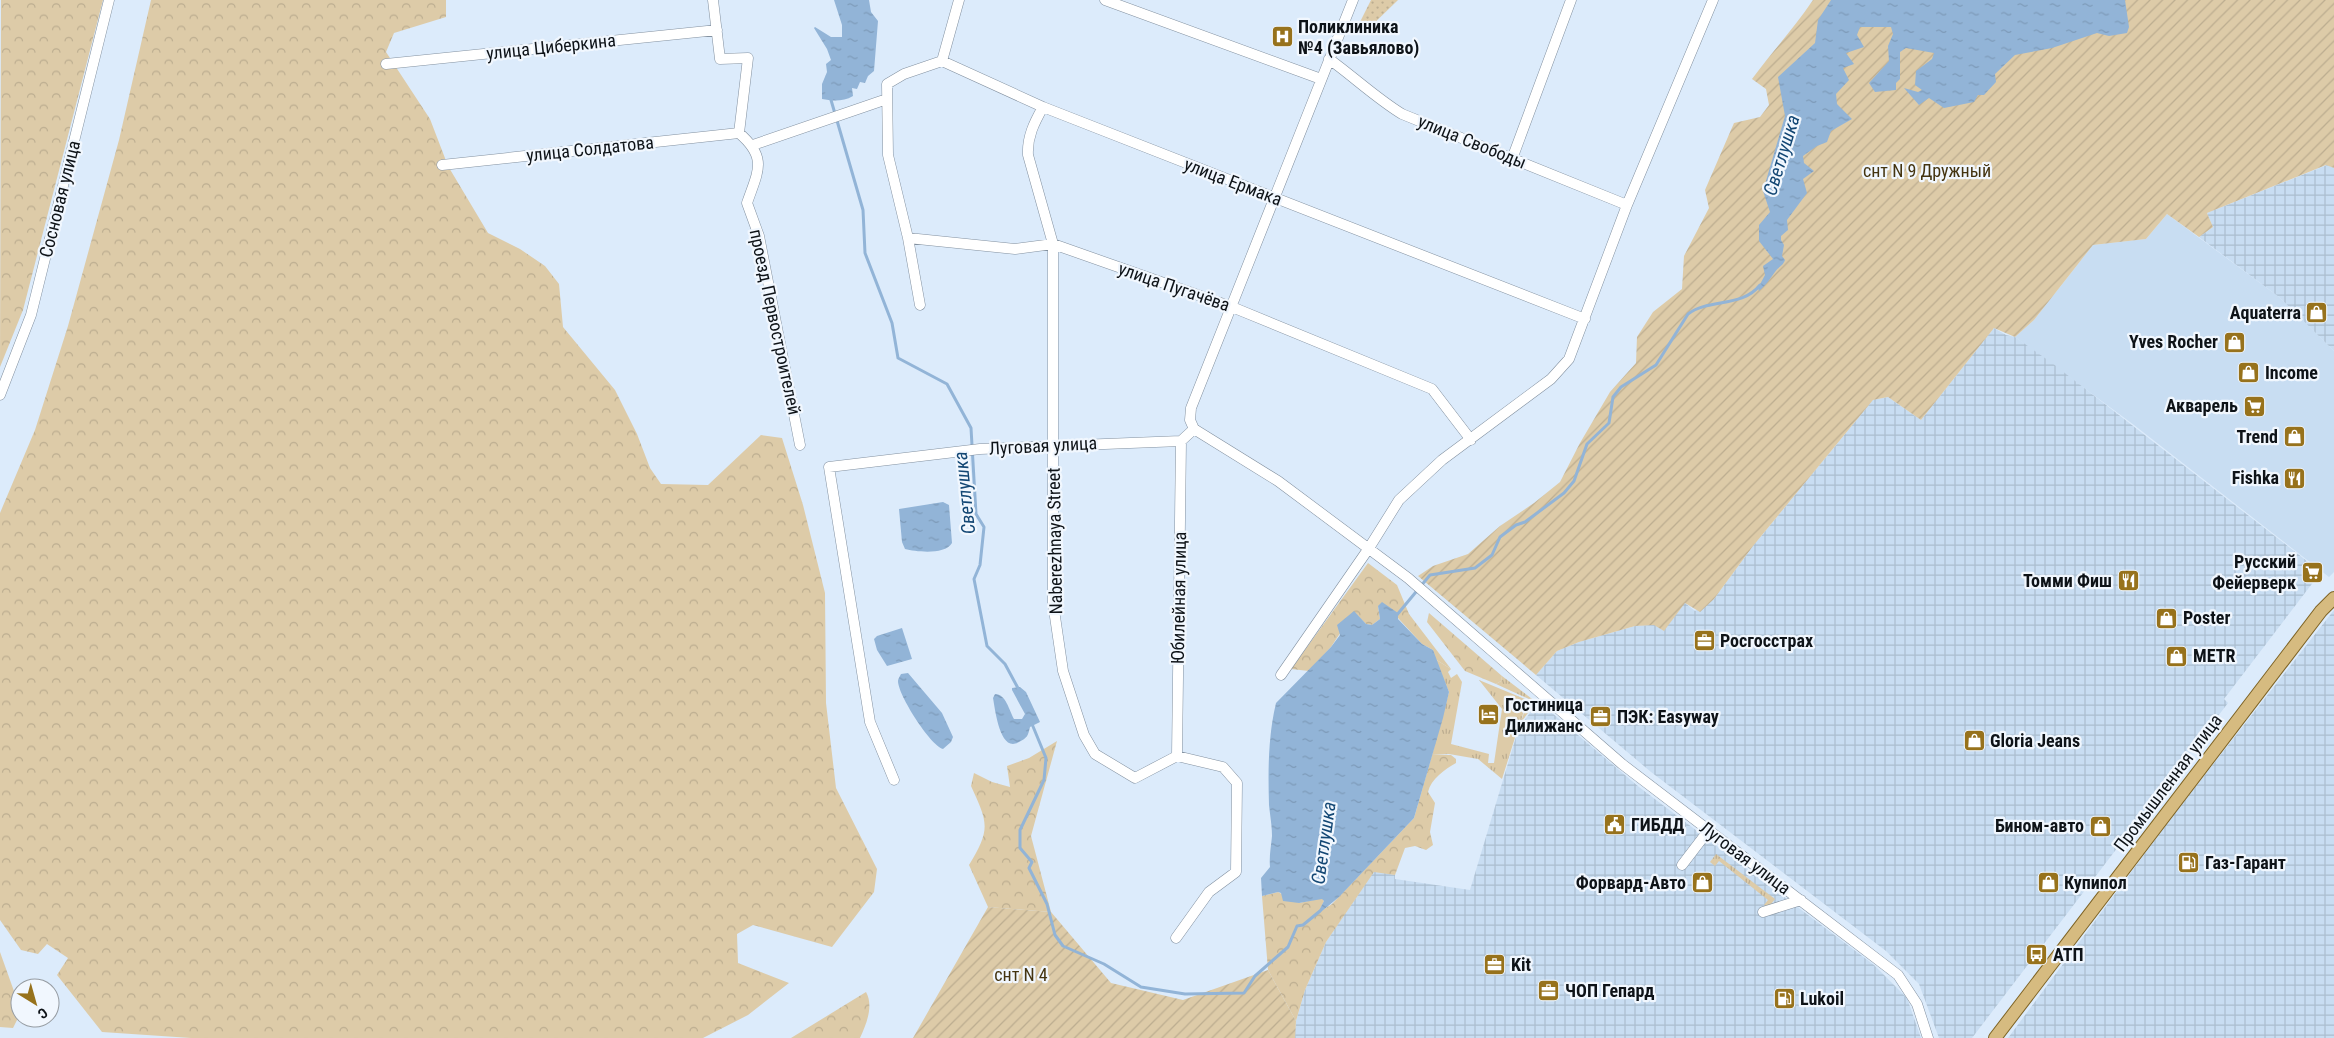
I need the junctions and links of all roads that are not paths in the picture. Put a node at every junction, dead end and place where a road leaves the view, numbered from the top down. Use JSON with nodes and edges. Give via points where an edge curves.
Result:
{"nodes":[{"id":1,"x":109,"y":0,"type":"edge"},
{"id":2,"x":713,"y":0,"type":"edge"},
{"id":3,"x":959,"y":0,"type":"edge"},
{"id":4,"x":1105,"y":0,"type":"edge"},
{"id":5,"x":1353,"y":0,"type":"edge"},
{"id":6,"x":1571,"y":0,"type":"edge"},
{"id":7,"x":1713,"y":0,"type":"edge"},
{"id":8,"x":717,"y":30,"type":"junction"},
{"id":9,"x":1329,"y":59,"type":"junction"},
{"id":10,"x":942,"y":61,"type":"junction"},
{"id":11,"x":386,"y":64,"type":"dead end"},
{"id":12,"x":1321,"y":79,"type":"junction"},
{"id":13,"x":887,"y":99,"type":"junction"},
{"id":14,"x":1043,"y":107,"type":"junction"},
{"id":15,"x":739,"y":133,"type":"junction"},
{"id":16,"x":753,"y":145,"type":"junction"},
{"id":17,"x":1512,"y":159,"type":"junction"},
{"id":18,"x":442,"y":165,"type":"dead end"},
{"id":19,"x":1275,"y":199,"type":"junction"},
{"id":20,"x":1627,"y":205,"type":"junction"},
{"id":21,"x":908,"y":238,"type":"junction"},
{"id":22,"x":1053,"y":244,"type":"junction"},
{"id":23,"x":920,"y":305,"type":"dead end"},
{"id":24,"x":1232,"y":307,"type":"junction"},
{"id":25,"x":1585,"y":319,"type":"junction"},
{"id":26,"x":0,"y":395,"type":"edge"},
{"id":27,"x":1194,"y":429,"type":"junction"},
{"id":28,"x":1471,"y":440,"type":"junction"},
{"id":29,"x":1181,"y":441,"type":"junction"},
{"id":30,"x":1053,"y":444,"type":"junction"},
{"id":31,"x":800,"y":445,"type":"dead end"},
{"id":32,"x":1369,"y":548,"type":"junction"},
{"id":33,"x":2334,"y":598,"type":"edge"},
{"id":34,"x":1281,"y":675,"type":"dead end"},
{"id":35,"x":1177,"y":756,"type":"junction"},
{"id":36,"x":894,"y":780,"type":"dead end"},
{"id":37,"x":1708,"y":831,"type":"junction"},
{"id":38,"x":1682,"y":865,"type":"dead end"},
{"id":39,"x":1802,"y":900,"type":"junction"},
{"id":40,"x":1763,"y":912,"type":"dead end"},
{"id":41,"x":1176,"y":938,"type":"dead end"},
{"id":42,"x":1928,"y":1038,"type":"edge"},
{"id":43,"x":1995,"y":1038,"type":"edge"}],
"edges":[{"from":1,"to":26,"type":"street","name":"Сосновая улица","via":[[31,315]]},
{"from":2,"to":8,"type":"street"},
{"from":3,"to":10,"type":"street"},
{"from":4,"to":12,"type":"street"},
{"from":5,"to":9,"type":"street"},
{"from":6,"to":17,"type":"street"},
{"from":7,"to":20,"type":"street"},
{"from":8,"to":11,"type":"street","name":"улица Циберкина"},
{"from":8,"to":15,"type":"street","via":[[720,59],[748,58]]},
{"from":9,"to":12,"type":"street"},
{"from":9,"to":17,"type":"street","name":"улица Свободы","via":[[1402,114]]},
{"from":10,"to":13,"type":"street","via":[[904,74],[887,84]]},
{"from":10,"to":14,"type":"street","name":"улица Ермака"},
{"from":12,"to":19,"type":"street"},
{"from":13,"to":16,"type":"street"},
{"from":13,"to":21,"type":"street","via":[[888,155]]},
{"from":14,"to":19,"type":"street","name":"улица Ермака"},
{"from":14,"to":22,"type":"street","name":"Naberezhnaya Street","via":[[1027,144]]},
{"from":15,"to":16,"type":"street"},
{"from":15,"to":18,"type":"street","name":"улица Солдатова"},
{"from":16,"to":31,"type":"street","name":"проезд Первостроителей","via":[[759,168],[747,202],[759,236]]},
{"from":17,"to":20,"type":"street","name":"улица Свободы"},
{"from":19,"to":24,"type":"street"},
{"from":19,"to":25,"type":"street","name":"улица Ермака"},
{"from":20,"to":25,"type":"street"},
{"from":21,"to":22,"type":"street","name":"улица Пугачёва","via":[[1015,249]]},
{"from":21,"to":23,"type":"street"},
{"from":22,"to":24,"type":"street","name":"улица Пугачёва"},
{"from":22,"to":30,"type":"street","name":"Naberezhnaya Street"},
{"from":24,"to":27,"type":"street","via":[[1191,408],[1190,420]]},
{"from":24,"to":28,"type":"street","name":"улица Пугачёва","via":[[1432,389]]},
{"from":25,"to":28,"type":"street","via":[[1569,359],[1551,379]]},
{"from":27,"to":29,"type":"street"},
{"from":27,"to":32,"type":"street","via":[[1278,481]]},
{"from":28,"to":32,"type":"street","via":[[1442,460],[1399,500]]},
{"from":29,"to":30,"type":"street","name":"Луговая улица"},
{"from":29,"to":35,"type":"street","name":"Юбилейная улица"},
{"from":30,"to":35,"type":"street","name":"Naberezhnaya Street","via":[[1053,603],[1063,671],[1084,735],[1095,754],[1135,778]]},
{"from":30,"to":36,"type":"street","name":"Луговая улица","via":[[829,467],[870,722]]},
{"from":32,"to":34,"type":"street"},
{"from":32,"to":37,"type":"street","name":"Луговая улица","via":[[1408,578],[1622,764]]},
{"from":33,"to":43,"type":"main road","name":"Промышленная улица"},
{"from":35,"to":41,"type":"street","via":[[1223,767],[1237,783],[1236,872],[1209,892]]},
{"from":37,"to":38,"type":"street"},
{"from":37,"to":39,"type":"street","name":"Луговая улица"},
{"from":39,"to":40,"type":"street"},
{"from":39,"to":42,"type":"street","name":"Луговая улица","via":[[1898,975],[1917,1004]]}]}
